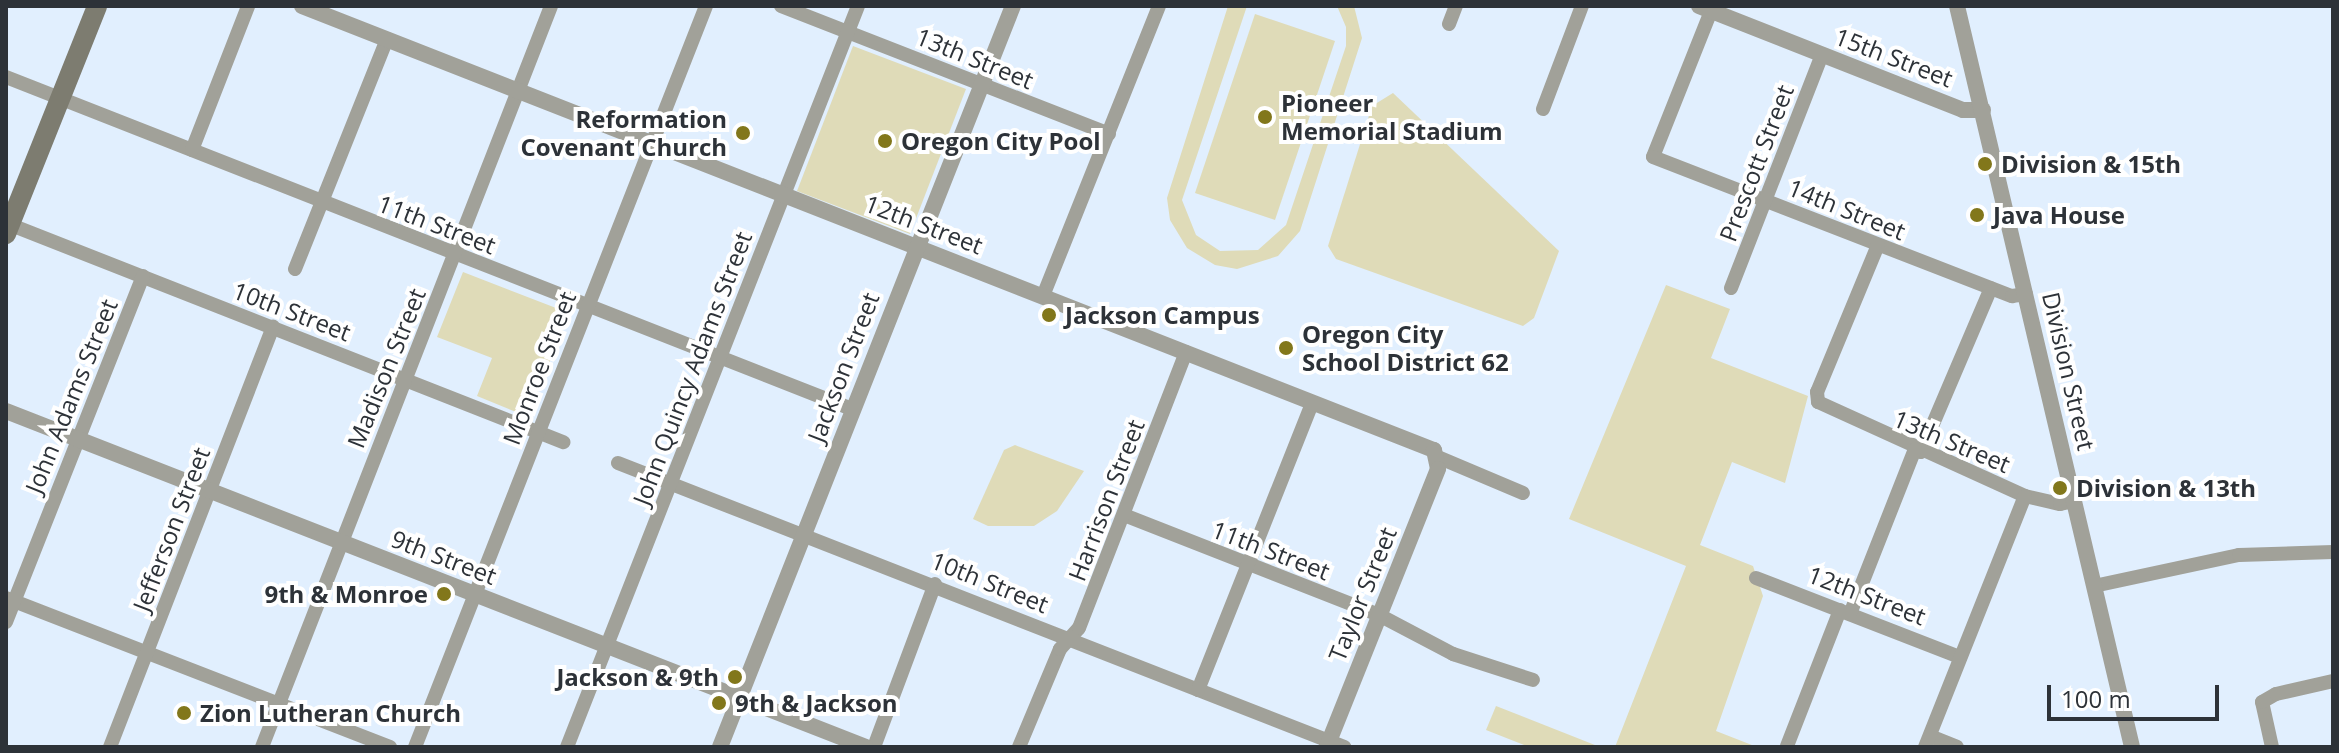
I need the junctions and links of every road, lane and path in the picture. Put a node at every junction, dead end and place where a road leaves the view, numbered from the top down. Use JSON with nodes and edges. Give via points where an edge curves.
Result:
{"nodes":[{"id":1,"x":97,"y":6,"type":"edge"},
{"id":2,"x":248,"y":6,"type":"edge"},
{"id":3,"x":302,"y":6,"type":"edge"},
{"id":4,"x":551,"y":6,"type":"edge"},
{"id":5,"x":706,"y":6,"type":"edge"},
{"id":6,"x":781,"y":6,"type":"edge"},
{"id":7,"x":858,"y":6,"type":"edge"},
{"id":8,"x":1013,"y":6,"type":"edge"},
{"id":9,"x":1159,"y":6,"type":"edge"},
{"id":10,"x":1456,"y":6,"type":"edge"},
{"id":11,"x":1582,"y":6,"type":"edge"},
{"id":12,"x":1957,"y":6,"type":"edge"},
{"id":13,"x":1708,"y":8,"type":"edge"},
{"id":14,"x":1449,"y":24,"type":"dead end"},
{"id":15,"x":848,"y":31,"type":"junction"},
{"id":16,"x":387,"y":39,"type":"junction"},
{"id":17,"x":1822,"y":54,"type":"junction"},
{"id":18,"x":6,"y":77,"type":"edge"},
{"id":19,"x":982,"y":84,"type":"junction"},
{"id":20,"x":518,"y":91,"type":"junction"},
{"id":21,"x":59,"y":98,"type":"junction"},
{"id":22,"x":1543,"y":109,"type":"dead end"},
{"id":23,"x":1983,"y":110,"type":"junction"},
{"id":24,"x":1109,"y":134,"type":"junction"},
{"id":25,"x":652,"y":143,"type":"junction"},
{"id":26,"x":192,"y":150,"type":"junction"},
{"id":27,"x":784,"y":195,"type":"junction"},
{"id":28,"x":1764,"y":199,"type":"junction"},
{"id":29,"x":321,"y":202,"type":"junction"},
{"id":30,"x":7,"y":227,"type":"edge"},
{"id":31,"x":1878,"y":245,"type":"junction"},
{"id":32,"x":918,"y":248,"type":"junction"},
{"id":33,"x":455,"y":254,"type":"junction"},
{"id":34,"x":295,"y":269,"type":"dead end"},
{"id":35,"x":143,"y":276,"type":"junction"},
{"id":36,"x":1731,"y":288,"type":"dead end"},
{"id":37,"x":1991,"y":288,"type":"junction"},
{"id":38,"x":2026,"y":294,"type":"junction"},
{"id":39,"x":1043,"y":296,"type":"junction"},
{"id":40,"x":587,"y":305,"type":"junction"},
{"id":41,"x":273,"y":327,"type":"junction"},
{"id":42,"x":1186,"y":352,"type":"junction"},
{"id":43,"x":720,"y":357,"type":"junction"},
{"id":44,"x":405,"y":379,"type":"junction"},
{"id":45,"x":1312,"y":403,"type":"junction"},
{"id":46,"x":852,"y":409,"type":"junction"},
{"id":47,"x":6,"y":411,"type":"edge"},
{"id":48,"x":537,"y":432,"type":"junction"},
{"id":49,"x":77,"y":439,"type":"junction"},
{"id":50,"x":563,"y":442,"type":"dead end"},
{"id":51,"x":1918,"y":451,"type":"junction"},
{"id":52,"x":1440,"y":458,"type":"junction"},
{"id":53,"x":618,"y":463,"type":"dead end"},
{"id":54,"x":671,"y":483,"type":"junction"},
{"id":55,"x":209,"y":490,"type":"junction"},
{"id":56,"x":1523,"y":493,"type":"dead end"},
{"id":57,"x":2025,"y":496,"type":"junction"},
{"id":58,"x":2074,"y":501,"type":"junction"},
{"id":59,"x":1124,"y":515,"type":"junction"},
{"id":60,"x":803,"y":534,"type":"junction"},
{"id":61,"x":342,"y":542,"type":"junction"},
{"id":62,"x":2333,"y":552,"type":"edge"},
{"id":63,"x":1248,"y":566,"type":"junction"},
{"id":64,"x":1756,"y":578,"type":"dead end"},
{"id":65,"x":935,"y":584,"type":"junction"},
{"id":66,"x":2094,"y":586,"type":"junction"},
{"id":67,"x":474,"y":594,"type":"junction"},
{"id":68,"x":10,"y":599,"type":"edge"},
{"id":69,"x":1845,"y":612,"type":"junction"},
{"id":70,"x":1379,"y":615,"type":"junction"},
{"id":71,"x":6,"y":622,"type":"edge"},
{"id":72,"x":1071,"y":638,"type":"junction"},
{"id":73,"x":607,"y":646,"type":"junction"},
{"id":74,"x":148,"y":652,"type":"junction"},
{"id":75,"x":1960,"y":657,"type":"junction"},
{"id":76,"x":1533,"y":680,"type":"dead end"},
{"id":77,"x":2333,"y":681,"type":"edge"},
{"id":78,"x":1198,"y":690,"type":"junction"},
{"id":79,"x":739,"y":698,"type":"junction"},
{"id":80,"x":278,"y":704,"type":"junction"},
{"id":81,"x":1928,"y":742,"type":"edge"},
{"id":82,"x":1334,"y":745,"type":"edge"},
{"id":83,"x":1787,"y":746,"type":"edge"},
{"id":84,"x":110,"y":747,"type":"edge"},
{"id":85,"x":262,"y":747,"type":"edge"},
{"id":86,"x":390,"y":747,"type":"edge"},
{"id":87,"x":415,"y":747,"type":"edge"},
{"id":88,"x":567,"y":747,"type":"edge"},
{"id":89,"x":720,"y":747,"type":"edge"},
{"id":90,"x":866,"y":747,"type":"edge"},
{"id":91,"x":874,"y":747,"type":"edge"},
{"id":92,"x":1019,"y":747,"type":"edge"},
{"id":93,"x":1957,"y":747,"type":"edge"},
{"id":94,"x":2132,"y":747,"type":"edge"},
{"id":95,"x":2272,"y":747,"type":"edge"}],
"edges":[{"from":1,"to":21,"type":"main road"},
{"from":2,"to":26,"type":"street"},
{"from":3,"to":16,"type":"street","name":"12th Street"},
{"from":4,"to":20,"type":"street","name":"Madison Street"},
{"from":5,"to":25,"type":"street","name":"Monroe Street"},
{"from":6,"to":15,"type":"street","name":"13th Street"},
{"from":7,"to":15,"type":"street","name":"John Quincy Adams Street"},
{"from":8,"to":19,"type":"street","name":"Jackson Street"},
{"from":9,"to":24,"type":"street"},
{"from":10,"to":14,"type":"street"},
{"from":11,"to":22,"type":"street"},
{"from":12,"to":23,"type":"street","name":"Division Street"},
{"from":13,"to":17,"type":"street","name":"15th Street"},
{"from":13,"to":28,"type":"street","name":"14th Street","via":[[1653,157]]},
{"from":15,"to":19,"type":"street","name":"13th Street"},
{"from":15,"to":27,"type":"street","name":"John Quincy Adams Street"},
{"from":16,"to":20,"type":"street","name":"12th Street"},
{"from":16,"to":29,"type":"street"},
{"from":17,"to":23,"type":"street","name":"15th Street","via":[[1963,110]]},
{"from":17,"to":28,"type":"street","name":"Prescott Street"},
{"from":18,"to":21,"type":"street","name":"11th Street"},
{"from":19,"to":24,"type":"street","name":"13th Street"},
{"from":19,"to":32,"type":"street","name":"Jackson Street"},
{"from":20,"to":25,"type":"street","name":"12th Street"},
{"from":20,"to":33,"type":"street","name":"Madison Street"},
{"from":21,"to":26,"type":"street","name":"11th Street"},
{"from":21,"to":30,"type":"main road"},
{"from":23,"to":38,"type":"street","name":"Division Street"},
{"from":24,"to":39,"type":"street"},
{"from":25,"to":27,"type":"street","name":"12th Street"},
{"from":25,"to":40,"type":"street","name":"Monroe Street"},
{"from":26,"to":29,"type":"street","name":"11th Street"},
{"from":27,"to":32,"type":"street","name":"12th Street"},
{"from":27,"to":43,"type":"street","name":"John Quincy Adams Street"},
{"from":28,"to":31,"type":"street","name":"14th Street"},
{"from":28,"to":36,"type":"street","name":"Prescott Street"},
{"from":29,"to":33,"type":"street","name":"11th Street"},
{"from":29,"to":34,"type":"street"},
{"from":30,"to":35,"type":"street","name":"10th Street"},
{"from":31,"to":37,"type":"street","name":"14th Street"},
{"from":31,"to":51,"type":"street","name":"13th Street","via":[[1817,392],[1818,402]]},
{"from":32,"to":39,"type":"street","name":"12th Street"},
{"from":32,"to":46,"type":"street","name":"Jackson Street"},
{"from":33,"to":40,"type":"street","name":"11th Street"},
{"from":33,"to":44,"type":"street","name":"Madison Street"},
{"from":35,"to":41,"type":"street","name":"10th Street"},
{"from":35,"to":49,"type":"street","name":"John Adams Street"},
{"from":37,"to":38,"type":"street","name":"14th Street","via":[[2012,296]]},
{"from":37,"to":51,"type":"street"},
{"from":38,"to":58,"type":"street","name":"Division Street"},
{"from":39,"to":42,"type":"street","name":"12th Street"},
{"from":40,"to":43,"type":"street","name":"11th Street"},
{"from":40,"to":48,"type":"street","name":"Monroe Street"},
{"from":41,"to":44,"type":"street","name":"10th Street"},
{"from":41,"to":55,"type":"street","name":"Jefferson Street"},
{"from":42,"to":45,"type":"street","name":"12th Street"},
{"from":42,"to":59,"type":"street","name":"Harrison Street"},
{"from":43,"to":46,"type":"street","name":"11th Street"},
{"from":43,"to":54,"type":"street","name":"John Quincy Adams Street"},
{"from":44,"to":48,"type":"street","name":"10th Street"},
{"from":44,"to":61,"type":"street","name":"Madison Street"},
{"from":45,"to":52,"type":"street","name":"12th Street","via":[[1432,448]]},
{"from":45,"to":63,"type":"street"},
{"from":46,"to":60,"type":"street","name":"Jackson Street"},
{"from":47,"to":49,"type":"street","name":"9th Street"},
{"from":48,"to":50,"type":"street","name":"10th Street"},
{"from":48,"to":67,"type":"street","name":"Monroe Street"},
{"from":49,"to":55,"type":"street","name":"9th Street"},
{"from":49,"to":68,"type":"street","name":"John Adams Street"},
{"from":51,"to":57,"type":"street","name":"13th Street"},
{"from":51,"to":69,"type":"street"},
{"from":52,"to":56,"type":"street","name":"12th Street"},
{"from":52,"to":70,"type":"street","name":"Taylor Street"},
{"from":53,"to":54,"type":"street","name":"10th Street"},
{"from":54,"to":60,"type":"street","name":"10th Street"},
{"from":54,"to":73,"type":"street","name":"John Quincy Adams Street"},
{"from":55,"to":61,"type":"street","name":"9th Street"},
{"from":55,"to":74,"type":"street","name":"Jefferson Street"},
{"from":57,"to":58,"type":"street","name":"13th Street","via":[[2060,504]]},
{"from":57,"to":75,"type":"street"},
{"from":58,"to":66,"type":"street","name":"Division Street"},
{"from":59,"to":63,"type":"street","name":"11th Street"},
{"from":59,"to":72,"type":"street","name":"Harrison Street"},
{"from":60,"to":65,"type":"street","name":"10th Street"},
{"from":60,"to":79,"type":"street","name":"Jackson Street"},
{"from":61,"to":67,"type":"street","name":"9th Street"},
{"from":61,"to":80,"type":"street","name":"Madison Street"},
{"from":62,"to":66,"type":"street","via":[[2239,555]]},
{"from":63,"to":70,"type":"street","name":"11th Street"},
{"from":63,"to":78,"type":"street"},
{"from":64,"to":69,"type":"street","name":"12th Street"},
{"from":65,"to":72,"type":"street","name":"10th Street"},
{"from":65,"to":91,"type":"street"},
{"from":66,"to":94,"type":"street","name":"Division Street"},
{"from":67,"to":73,"type":"street","name":"9th Street"},
{"from":67,"to":87,"type":"street","name":"Monroe Street"},
{"from":68,"to":71,"type":"street","name":"John Adams Street"},
{"from":68,"to":74,"type":"street"},
{"from":69,"to":75,"type":"street","name":"12th Street"},
{"from":69,"to":83,"type":"street"},
{"from":70,"to":76,"type":"street","name":"11th Street","via":[[1453,654]]},
{"from":70,"to":82,"type":"street","name":"Taylor Street"},
{"from":72,"to":78,"type":"street","name":"10th Street"},
{"from":72,"to":92,"type":"street","name":"Harrison Street","via":[[1060,649]]},
{"from":73,"to":79,"type":"street","name":"9th Street"},
{"from":73,"to":88,"type":"street","name":"John Quincy Adams Street"},
{"from":74,"to":80,"type":"street"},
{"from":74,"to":84,"type":"street","name":"Jefferson Street"},
{"from":75,"to":81,"type":"street"},
{"from":77,"to":95,"type":"street","via":[[2262,702]]},
{"from":78,"to":82,"type":"street","name":"10th Street"},
{"from":79,"to":89,"type":"street","name":"Jackson Street"},
{"from":79,"to":90,"type":"street","name":"9th Street"},
{"from":80,"to":85,"type":"street","name":"Madison Street"},
{"from":80,"to":86,"type":"street"},
{"from":81,"to":93,"type":"street"}]}
